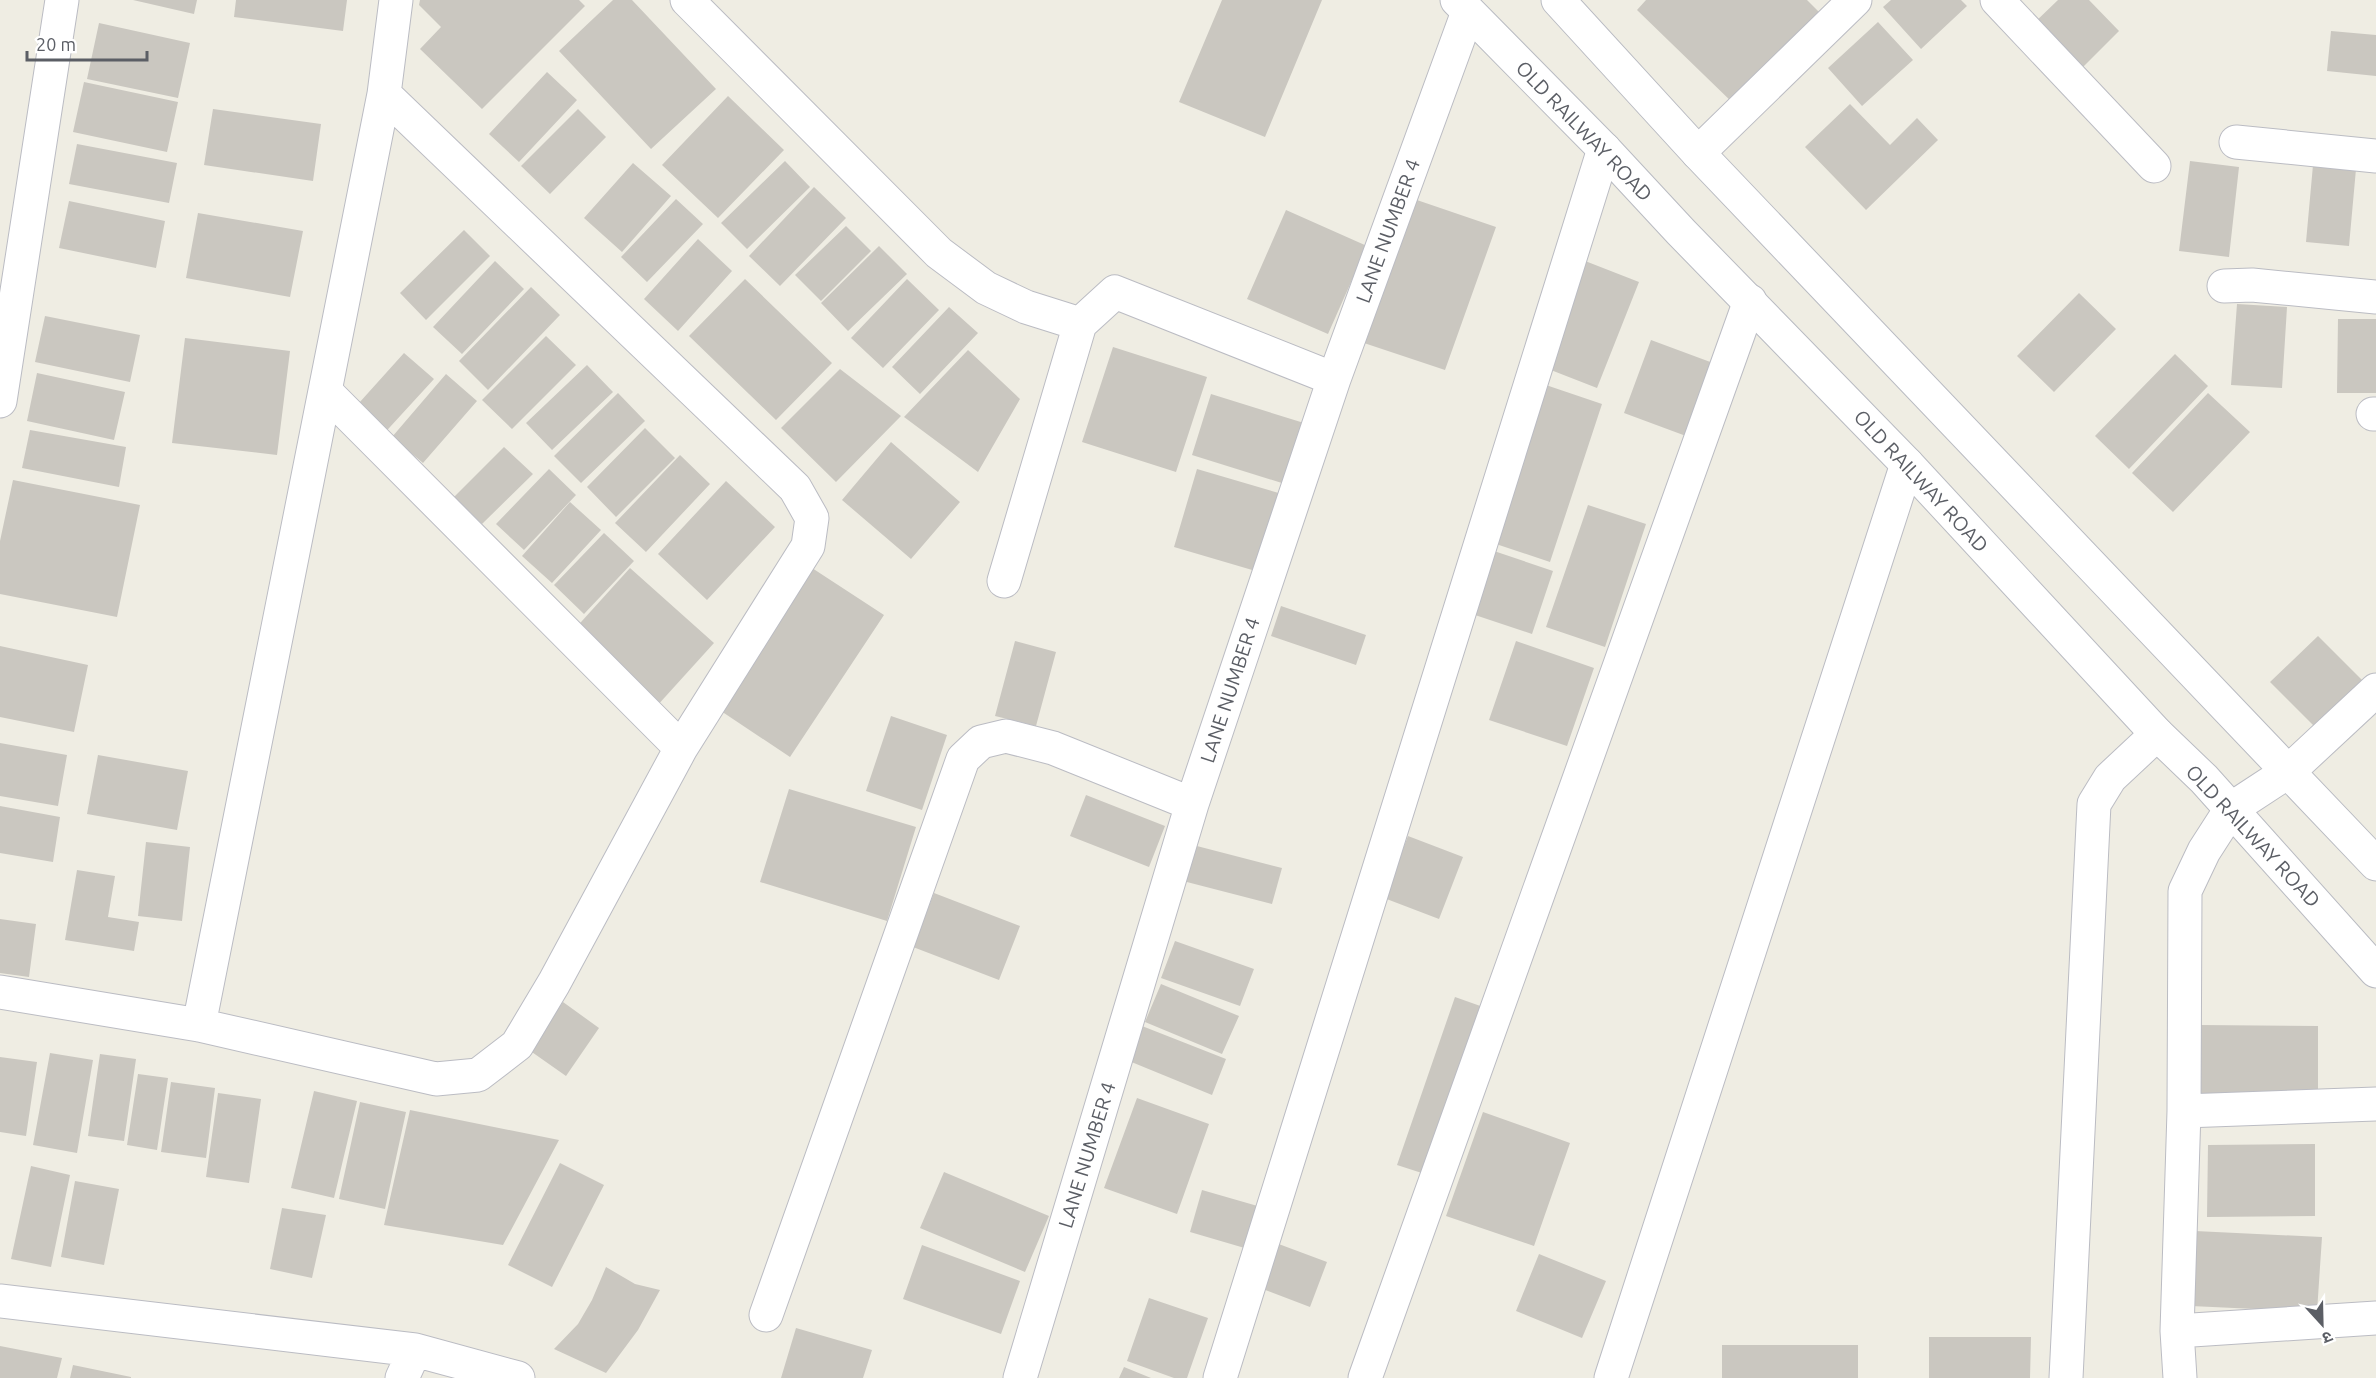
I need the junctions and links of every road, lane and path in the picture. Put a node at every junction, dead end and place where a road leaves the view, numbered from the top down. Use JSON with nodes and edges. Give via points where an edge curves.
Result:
{"nodes":[{"id":1,"x":62,"y":0,"type":"edge"},
{"id":2,"x":396,"y":0,"type":"edge"},
{"id":3,"x":687,"y":0,"type":"edge"},
{"id":4,"x":1558,"y":0,"type":"edge"},
{"id":5,"x":1855,"y":0,"type":"edge"},
{"id":6,"x":1997,"y":0,"type":"edge"},
{"id":7,"x":1462,"y":6,"type":"edge"},
{"id":8,"x":384,"y":94,"type":"junction"},
{"id":9,"x":2236,"y":142,"type":"dead end"},
{"id":10,"x":1604,"y":149,"type":"junction"},
{"id":11,"x":1698,"y":153,"type":"junction"},
{"id":12,"x":2376,"y":156,"type":"edge"},
{"id":13,"x":2154,"y":166,"type":"dead end"},
{"id":14,"x":2223,"y":286,"type":"dead end"},
{"id":15,"x":2376,"y":297,"type":"edge"},
{"id":16,"x":1750,"y":301,"type":"junction"},
{"id":17,"x":1080,"y":324,"type":"junction"},
{"id":18,"x":1334,"y":379,"type":"junction"},
{"id":19,"x":325,"y":391,"type":"junction"},
{"id":20,"x":0,"y":401,"type":"edge"},
{"id":21,"x":1907,"y":464,"type":"junction"},
{"id":22,"x":1004,"y":581,"type":"dead end"},
{"id":23,"x":2376,"y":690,"type":"edge"},
{"id":24,"x":2157,"y":734,"type":"junction"},
{"id":25,"x":681,"y":748,"type":"junction"},
{"id":26,"x":2289,"y":771,"type":"junction"},
{"id":27,"x":1192,"y":804,"type":"junction"},
{"id":28,"x":2231,"y":808,"type":"junction"},
{"id":29,"x":2376,"y":864,"type":"edge"},
{"id":30,"x":2375,"y":977,"type":"edge"},
{"id":31,"x":0,"y":992,"type":"edge"},
{"id":32,"x":199,"y":1025,"type":"junction"},
{"id":33,"x":2376,"y":1104,"type":"edge"},
{"id":34,"x":2184,"y":1111,"type":"junction"},
{"id":35,"x":0,"y":1301,"type":"edge"},
{"id":36,"x":765,"y":1315,"type":"dead end"},
{"id":37,"x":2376,"y":1318,"type":"edge"},
{"id":38,"x":2177,"y":1331,"type":"junction"},
{"id":39,"x":408,"y":1364,"type":"edge"},
{"id":40,"x":518,"y":1378,"type":"edge"},
{"id":41,"x":1020,"y":1378,"type":"edge"},
{"id":42,"x":1220,"y":1378,"type":"edge"},
{"id":43,"x":1365,"y":1378,"type":"edge"},
{"id":44,"x":1611,"y":1378,"type":"edge"},
{"id":45,"x":2066,"y":1378,"type":"edge"},
{"id":46,"x":2180,"y":1378,"type":"edge"}],
"edges":[{"from":1,"to":20,"type":"street"},
{"from":2,"to":8,"type":"street"},
{"from":3,"to":17,"type":"street","via":[[939,253],[986,288],[1026,307]]},
{"from":4,"to":11,"type":"street"},
{"from":5,"to":11,"type":"street"},
{"from":6,"to":13,"type":"street"},
{"from":7,"to":10,"type":"street","name":"OLD RAILWAY ROAD"},
{"from":7,"to":18,"type":"street","name":"LANE NUMBER 4"},
{"from":8,"to":19,"type":"street"},
{"from":8,"to":25,"type":"street","via":[[795,488],[812,519],[808,546]]},
{"from":9,"to":12,"type":"street"},
{"from":10,"to":16,"type":"street","name":"OLD RAILWAY ROAD"},
{"from":10,"to":42,"type":"street"},
{"from":11,"to":26,"type":"street"},
{"from":14,"to":15,"type":"street","via":[[2252,285]]},
{"from":16,"to":21,"type":"street","name":"OLD RAILWAY ROAD"},
{"from":16,"to":43,"type":"street"},
{"from":17,"to":18,"type":"street","via":[[1114,292]]},
{"from":17,"to":22,"type":"street"},
{"from":18,"to":27,"type":"street","name":"LANE NUMBER 4"},
{"from":19,"to":25,"type":"street"},
{"from":19,"to":32,"type":"street"},
{"from":21,"to":24,"type":"street","name":"OLD RAILWAY ROAD"},
{"from":21,"to":44,"type":"street"},
{"from":23,"to":26,"type":"street"},
{"from":24,"to":28,"type":"street","name":"OLD RAILWAY ROAD"},
{"from":24,"to":45,"type":"street","via":[[2110,778],[2094,804]]},
{"from":25,"to":32,"type":"street","via":[[517,1045],[478,1075],[436,1079]]},
{"from":26,"to":28,"type":"street"},
{"from":26,"to":29,"type":"street"},
{"from":27,"to":36,"type":"street","via":[[1053,747],[1006,736],[981,742],[963,759]]},
{"from":27,"to":41,"type":"street","name":"LANE NUMBER 4"},
{"from":28,"to":30,"type":"street","name":"OLD RAILWAY ROAD"},
{"from":28,"to":34,"type":"street","via":[[2185,891]]},
{"from":31,"to":32,"type":"street"},
{"from":33,"to":34,"type":"street"},
{"from":34,"to":38,"type":"street"},
{"from":35,"to":39,"type":"street"},
{"from":37,"to":38,"type":"street"},
{"from":38,"to":46,"type":"street"},
{"from":39,"to":40,"type":"street"}]}
